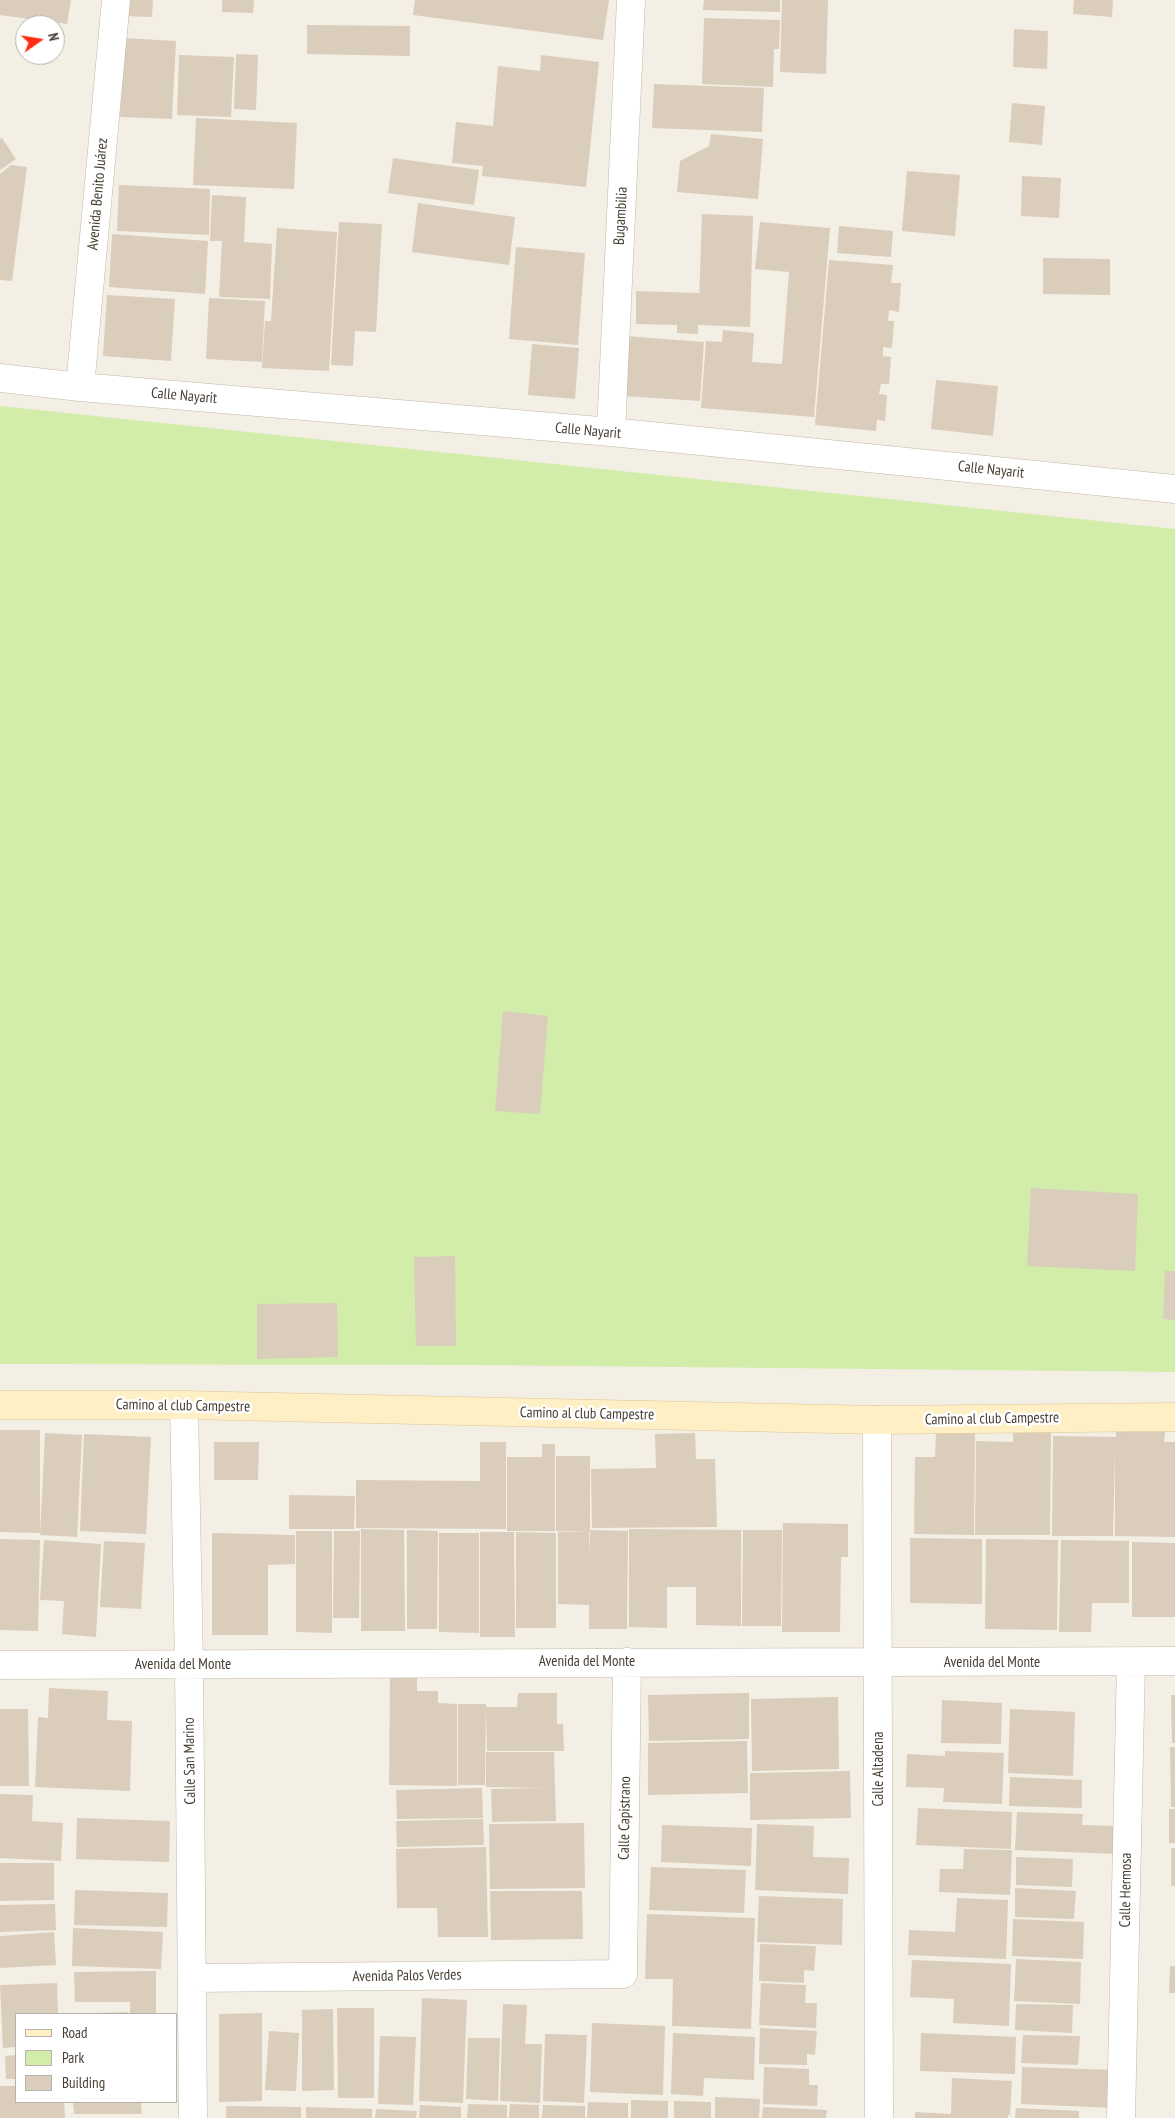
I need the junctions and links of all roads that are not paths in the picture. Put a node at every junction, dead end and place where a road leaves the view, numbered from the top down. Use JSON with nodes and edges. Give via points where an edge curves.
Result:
{"nodes":[{"id":1,"x":116,"y":0,"type":"edge"},
{"id":2,"x":630,"y":0,"type":"edge"},
{"id":3,"x":0,"y":378,"type":"edge"},
{"id":4,"x":80,"y":387,"type":"junction"},
{"id":5,"x":611,"y":432,"type":"junction"},
{"id":6,"x":1175,"y":489,"type":"edge"},
{"id":7,"x":0,"y":1405,"type":"edge"},
{"id":8,"x":184,"y":1405,"type":"junction"},
{"id":9,"x":1175,"y":1417,"type":"edge"},
{"id":10,"x":878,"y":1420,"type":"junction"},
{"id":11,"x":1175,"y":1661,"type":"edge"},
{"id":12,"x":627,"y":1662,"type":"junction"},
{"id":13,"x":1131,"y":1662,"type":"junction"},
{"id":14,"x":879,"y":1663,"type":"junction"},
{"id":15,"x":0,"y":1665,"type":"edge"},
{"id":16,"x":189,"y":1665,"type":"junction"},
{"id":17,"x":622,"y":1974,"type":"joint"},
{"id":18,"x":192,"y":1978,"type":"junction"},
{"id":19,"x":193,"y":2118,"type":"edge"},
{"id":20,"x":879,"y":2118,"type":"edge"},
{"id":21,"x":1121,"y":2118,"type":"edge"}],
"edges":[{"from":1,"to":4,"type":"street","name":"Avenida Benito Juárez"},
{"from":2,"to":5,"type":"street","name":"Bugambilia"},
{"from":3,"to":4,"type":"street","name":"Calle Nayarit"},
{"from":4,"to":5,"type":"street","name":"Calle Nayarit"},
{"from":5,"to":6,"type":"street","name":"Calle Nayarit"},
{"from":7,"to":8,"type":"main road","name":"Camino al club Campestre"},
{"from":8,"to":10,"type":"main road","name":"Camino al club Campestre"},
{"from":8,"to":16,"type":"street","name":"Calle San Marino"},
{"from":9,"to":10,"type":"main road","name":"Camino al club Campestre"},
{"from":10,"to":14,"type":"street","name":"Calle Altadena"},
{"from":11,"to":13,"type":"street","name":"Avenida del Monte"},
{"from":12,"to":14,"type":"street","name":"Avenida del Monte"},
{"from":12,"to":16,"type":"street","name":"Avenida del Monte"},
{"from":12,"to":17,"type":"street","name":"Calle Capistrano"},
{"from":13,"to":14,"type":"street","name":"Avenida del Monte"},
{"from":13,"to":21,"type":"street","name":"Calle Hermosa"},
{"from":14,"to":20,"type":"street","name":"Calle Altadena"},
{"from":15,"to":16,"type":"street","name":"Avenida del Monte"},
{"from":16,"to":18,"type":"street","name":"Calle San Marino"},
{"from":17,"to":18,"type":"street","name":"Avenida Palos Verdes"},
{"from":18,"to":19,"type":"street","name":"Calle San Marino"}]}
